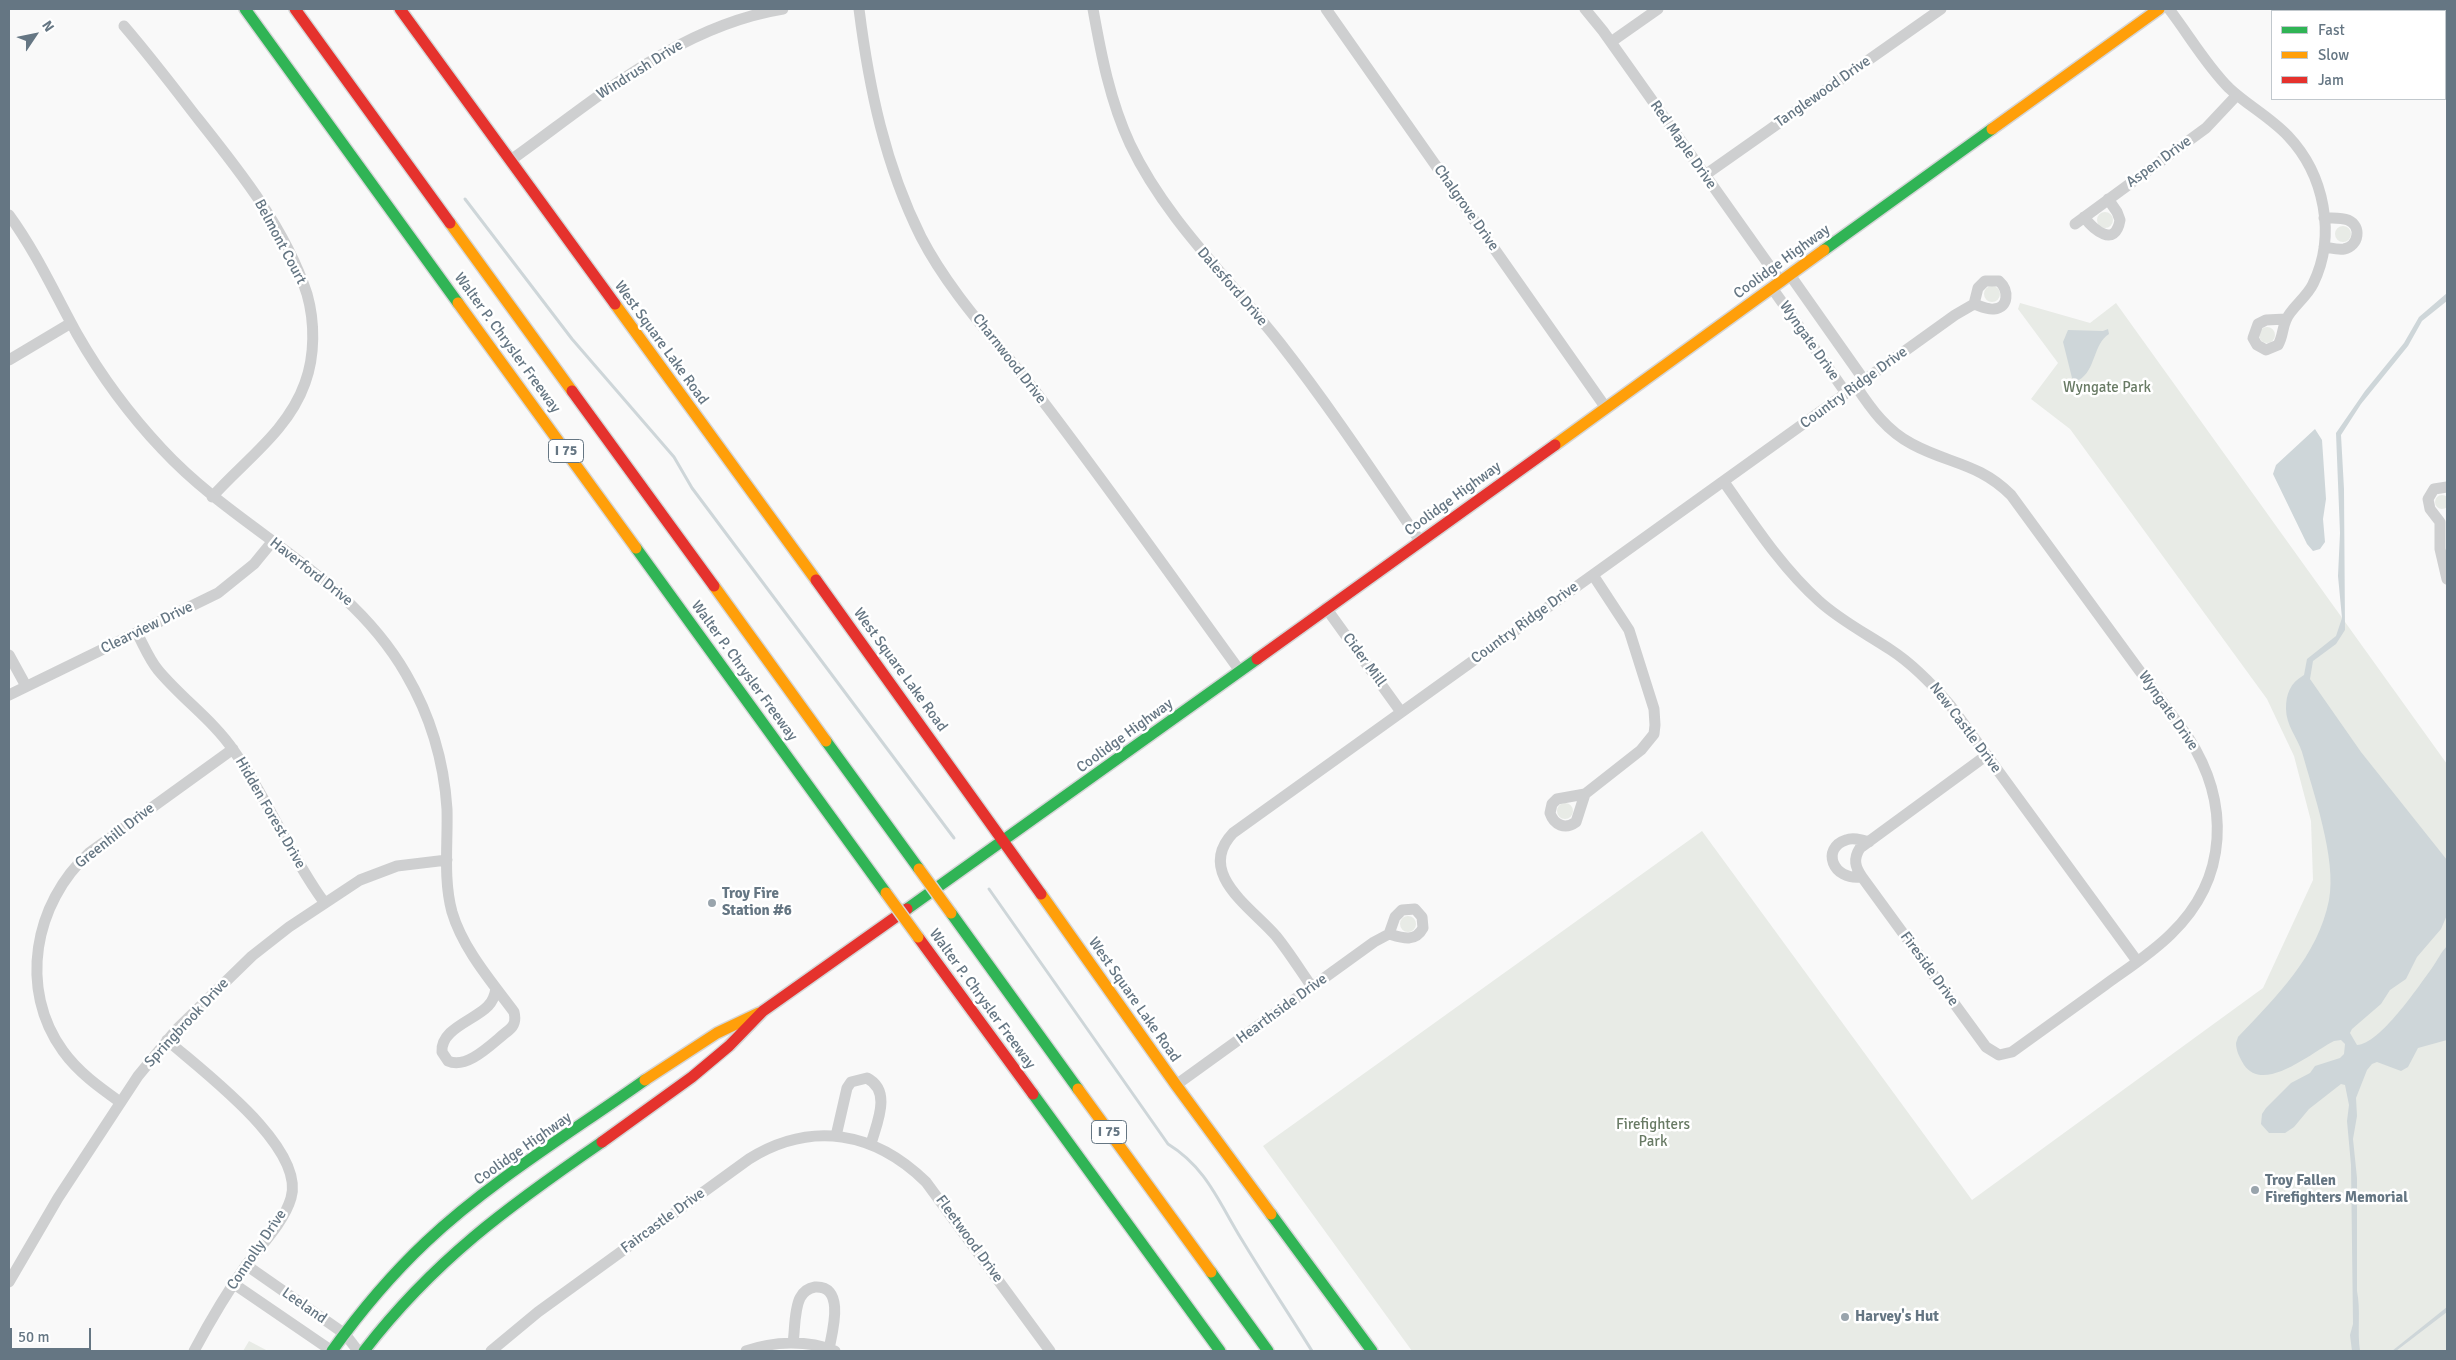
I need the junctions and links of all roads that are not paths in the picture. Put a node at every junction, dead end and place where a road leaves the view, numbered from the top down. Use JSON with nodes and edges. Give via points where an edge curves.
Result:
{"nodes":[{"id":1,"x":245,"y":9,"type":"edge"},
{"id":2,"x":295,"y":9,"type":"edge"},
{"id":3,"x":400,"y":9,"type":"edge"},
{"id":4,"x":783,"y":9,"type":"edge"},
{"id":5,"x":859,"y":9,"type":"edge"},
{"id":6,"x":1093,"y":9,"type":"edge"},
{"id":7,"x":1326,"y":9,"type":"edge"},
{"id":8,"x":1585,"y":9,"type":"edge"},
{"id":9,"x":1658,"y":9,"type":"edge"},
{"id":10,"x":1941,"y":9,"type":"edge"},
{"id":11,"x":2159,"y":9,"type":"edge"},
{"id":12,"x":2169,"y":9,"type":"edge"},
{"id":13,"x":124,"y":26,"type":"dead end"},
{"id":14,"x":1611,"y":42,"type":"junction"},
{"id":15,"x":2237,"y":95,"type":"junction"},
{"id":16,"x":511,"y":160,"type":"junction"},
{"id":17,"x":1705,"y":175,"type":"junction"},
{"id":18,"x":2108,"y":200,"type":"junction"},
{"id":19,"x":9,"y":215,"type":"edge"},
{"id":20,"x":2324,"y":218,"type":"junction"},
{"id":21,"x":2324,"y":247,"type":"junction"},
{"id":22,"x":1781,"y":282,"type":"junction"},
{"id":23,"x":1974,"y":304,"type":"dead end"},
{"id":24,"x":2286,"y":319,"type":"dead end"},
{"id":25,"x":71,"y":323,"type":"junction"},
{"id":26,"x":9,"y":360,"type":"edge"},
{"id":27,"x":1855,"y":387,"type":"junction"},
{"id":28,"x":1606,"y":408,"type":"junction"},
{"id":29,"x":1724,"y":482,"type":"junction"},
{"id":30,"x":2447,"y":487,"type":"edge"},
{"id":31,"x":212,"y":497,"type":"junction"},
{"id":32,"x":2444,"y":519,"type":"edge"},
{"id":33,"x":1420,"y":541,"type":"junction"},
{"id":34,"x":272,"y":542,"type":"junction"},
{"id":35,"x":1593,"y":575,"type":"junction"},
{"id":36,"x":2447,"y":580,"type":"edge"},
{"id":37,"x":1326,"y":608,"type":"junction"},
{"id":38,"x":137,"y":634,"type":"junction"},
{"id":39,"x":9,"y":655,"type":"edge"},
{"id":40,"x":1240,"y":671,"type":"junction"},
{"id":41,"x":26,"y":686,"type":"junction"},
{"id":42,"x":9,"y":695,"type":"edge"},
{"id":43,"x":1401,"y":712,"type":"junction"},
{"id":44,"x":233,"y":749,"type":"junction"},
{"id":45,"x":1987,"y":756,"type":"junction"},
{"id":46,"x":1585,"y":794,"type":"dead end"},
{"id":47,"x":1003,"y":840,"type":"junction"},
{"id":48,"x":1869,"y":842,"type":"junction"},
{"id":49,"x":447,"y":860,"type":"junction"},
{"id":50,"x":1862,"y":878,"type":"junction"},
{"id":51,"x":324,"y":902,"type":"junction"},
{"id":52,"x":1389,"y":934,"type":"dead end"},
{"id":53,"x":2137,"y":961,"type":"junction"},
{"id":54,"x":1312,"y":987,"type":"junction"},
{"id":55,"x":496,"y":988,"type":"junction"},
{"id":56,"x":763,"y":1011,"type":"junction"},
{"id":57,"x":167,"y":1040,"type":"junction"},
{"id":58,"x":1999,"y":1055,"type":"joint"},
{"id":59,"x":1176,"y":1085,"type":"junction"},
{"id":60,"x":120,"y":1102,"type":"junction"},
{"id":61,"x":836,"y":1136,"type":"junction"},
{"id":62,"x":854,"y":1139,"type":"joint"},
{"id":63,"x":871,"y":1144,"type":"junction"},
{"id":64,"x":246,"y":1265,"type":"junction"},
{"id":65,"x":10,"y":1279,"type":"edge"},
{"id":66,"x":234,"y":1284,"type":"junction"},
{"id":67,"x":345,"y":1334,"type":"junction"},
{"id":68,"x":794,"y":1344,"type":"junction"},
{"id":69,"x":832,"y":1350,"type":"edge"},
{"id":70,"x":194,"y":1351,"type":"edge"},
{"id":71,"x":332,"y":1351,"type":"edge"},
{"id":72,"x":358,"y":1351,"type":"edge"},
{"id":73,"x":364,"y":1351,"type":"edge"},
{"id":74,"x":491,"y":1351,"type":"edge"},
{"id":75,"x":746,"y":1351,"type":"edge"},
{"id":76,"x":1050,"y":1351,"type":"edge"},
{"id":77,"x":1220,"y":1351,"type":"edge"},
{"id":78,"x":1268,"y":1351,"type":"edge"},
{"id":79,"x":1372,"y":1351,"type":"edge"}],
"edges":[{"from":1,"to":77,"type":"main road","name":"Walter P. Chrysler Freeway","number":"I 75","bridge":true},
{"from":2,"to":78,"type":"main road","name":"Walter P. Chrysler Freeway","number":"I 75","bridge":true},
{"from":3,"to":16,"type":"main road","name":"West Square Lake Road"},
{"from":4,"to":16,"type":"street","name":"Windrush Drive","via":[[726,23],[668,51],[617,83]]},
{"from":5,"to":40,"type":"street","name":"Charnwood Drive","via":[[871,92],[882,137],[922,238],[953,286],[1047,407]]},
{"from":6,"to":33,"type":"street","name":"Dalesford Drive","via":[[1104,65],[1120,118],[1154,185],[1197,246],[1288,354]]},
{"from":7,"to":28,"type":"street","name":"Chalgrove Drive"},
{"from":8,"to":14,"type":"street","name":"Red Maple Drive"},
{"from":9,"to":14,"type":"street"},
{"from":10,"to":17,"type":"street","name":"Tanglewood Drive"},
{"from":11,"to":22,"type":"main road","name":"Coolidge Highway"},
{"from":12,"to":15,"type":"street","via":[[2212,69]]},
{"from":13,"to":31,"type":"street","name":"Belmont Court","via":[[256,196],[294,263],[310,308],[311,357],[306,382],[294,408],[275,433]]},
{"from":14,"to":17,"type":"street","name":"Red Maple Drive"},
{"from":15,"to":18,"type":"street","name":"Aspen Drive","via":[[2206,128]]},
{"from":15,"to":20,"type":"street","via":[[2284,132],[2299,150],[2314,174]]},
{"from":16,"to":47,"type":"main road","name":"West Square Lake Road"},
{"from":17,"to":22,"type":"street","name":"Red Maple Drive"},
{"from":18,"to":18,"type":"street","name":"Aspen Drive","via":[[2079,220],[2098,233],[2113,232],[2120,220]]},
{"from":19,"to":25,"type":"street","name":"Haverford Drive"},
{"from":20,"to":21,"type":"street"},
{"from":20,"to":21,"type":"street","via":[[2349,220],[2358,234],[2349,247]]},
{"from":21,"to":24,"type":"street","via":[[2313,284]]},
{"from":22,"to":27,"type":"street","name":"Wyngate Drive"},
{"from":22,"to":27,"type":"street","name":"Wyngate Drive"},
{"from":22,"to":28,"type":"main road","name":"Coolidge Highway"},
{"from":23,"to":27,"type":"street","name":"Country Ridge Drive"},
{"from":25,"to":26,"type":"street"},
{"from":25,"to":31,"type":"street","name":"Haverford Drive","via":[[108,383],[138,423]]},
{"from":27,"to":29,"type":"street","name":"Country Ridge Drive"},
{"from":27,"to":53,"type":"street","name":"Wyngate Drive","via":[[1881,421],[1903,439],[1978,470],[2011,495],[2188,737],[2204,764],[2217,808],[2217,837],[2211,872],[2198,901],[2184,920]]},
{"from":28,"to":33,"type":"main road","name":"Coolidge Highway"},
{"from":29,"to":35,"type":"street","name":"Country Ridge Drive"},
{"from":29,"to":45,"type":"street","name":"New Castle Drive","via":[[1793,575],[1842,620],[1893,651],[1926,678]]},
{"from":30,"to":32,"type":"street","via":[[2434,489],[2428,499],[2430,509]]},
{"from":31,"to":34,"type":"street","name":"Haverford Drive"},
{"from":32,"to":36,"type":"street","via":[[2440,549]]},
{"from":33,"to":37,"type":"main road","name":"Coolidge Highway"},
{"from":34,"to":38,"type":"street","name":"Clearview Drive","via":[[254,564],[224,589]]},
{"from":34,"to":49,"type":"street","name":"Haverford Drive","via":[[322,578],[362,613],[407,675],[426,713],[441,766]]},
{"from":35,"to":43,"type":"street","name":"Country Ridge Drive"},
{"from":35,"to":46,"type":"street","via":[[1629,630],[1654,709],[1655,725],[1654,734],[1642,750]]},
{"from":37,"to":40,"type":"main road","name":"Coolidge Highway"},
{"from":37,"to":43,"type":"street","name":"Cider Mill"},
{"from":38,"to":41,"type":"street","name":"Clearview Drive"},
{"from":38,"to":44,"type":"street","name":"Hidden Forest Drive","via":[[157,669],[210,721]]},
{"from":39,"to":41,"type":"street"},
{"from":40,"to":47,"type":"main road","name":"Coolidge Highway"},
{"from":41,"to":42,"type":"street","name":"Clearview Drive"},
{"from":43,"to":54,"type":"street","name":"Country Ridge Drive","via":[[1233,833],[1221,848],[1219,865],[1227,883],[1277,938]]},
{"from":44,"to":51,"type":"street","name":"Hidden Forest Drive","via":[[299,866]]},
{"from":44,"to":60,"type":"street","name":"Greenhill Drive","via":[[89,853],[70,873],[47,912],[37,957],[38,992],[44,1014],[57,1041],[73,1063]]},
{"from":45,"to":48,"type":"street","name":"Fireside Drive"},
{"from":45,"to":53,"type":"street","name":"New Castle Drive"},
{"from":47,"to":56,"type":"main road","name":"Coolidge Highway"},
{"from":47,"to":59,"type":"main road","name":"West Square Lake Road"},
{"from":48,"to":50,"type":"street","name":"Fireside Drive","via":[[1860,848],[1856,856],[1855,865]]},
{"from":48,"to":50,"type":"street","via":[[1845,840],[1833,855],[1834,865],[1840,874]]},
{"from":49,"to":51,"type":"street","name":"Springbrook Drive","via":[[414,862],[377,872]]},
{"from":49,"to":55,"type":"street","name":"Haverford Drive","via":[[449,896],[459,930]]},
{"from":50,"to":58,"type":"street","name":"Fireside Drive","via":[[1986,1047]]},
{"from":51,"to":57,"type":"street","name":"Springbrook Drive","via":[[252,956]]},
{"from":52,"to":54,"type":"street","name":"Hearthside Drive"},
{"from":53,"to":58,"type":"street","name":"Wyngate Drive","via":[[2012,1052]]},
{"from":54,"to":59,"type":"street","name":"Hearthside Drive"},
{"from":55,"to":55,"type":"street","name":"Haverford Drive","via":[[488,1006],[446,1038],[442,1052],[448,1061],[458,1064],[467,1061],[514,1025],[514,1012]]},
{"from":56,"to":67,"type":"main road","name":"Coolidge Highway","via":[[734,1023],[657,1072],[464,1209],[402,1266]]},
{"from":56,"to":73,"type":"main road","name":"Coolidge Highway","via":[[743,1034],[673,1092],[456,1251],[406,1300]]},
{"from":57,"to":60,"type":"street","name":"Springbrook Drive"},
{"from":57,"to":64,"type":"street","name":"Connolly Drive","via":[[246,1110],[269,1136],[289,1168],[292,1191],[288,1204]]},
{"from":59,"to":79,"type":"main road","name":"West Square Lake Road"},
{"from":60,"to":65,"type":"street","name":"Springbrook Drive"},
{"from":61,"to":62,"type":"street","name":"Faircastle Drive"},
{"from":61,"to":63,"type":"street","via":[[847,1088],[858,1079],[866,1078],[874,1082],[882,1093]]},
{"from":61,"to":74,"type":"street","name":"Faircastle Drive","via":[[804,1138],[761,1152],[538,1312]]},
{"from":62,"to":63,"type":"street","name":"Fleetwood Drive"},
{"from":63,"to":76,"type":"street","name":"Fleetwood Drive","via":[[906,1163],[926,1182]]},
{"from":64,"to":66,"type":"street","name":"Connolly Drive"},
{"from":64,"to":67,"type":"street","name":"Leeland"},
{"from":66,"to":70,"type":"street","name":"Connolly Drive"},
{"from":66,"to":71,"type":"street","name":"Leeland"},
{"from":67,"to":71,"type":"main road","name":"Coolidge Highway"},
{"from":67,"to":72,"type":"street","name":"Leeland"},
{"from":68,"to":69,"type":"street"},
{"from":68,"to":69,"type":"street","via":[[800,1298],[808,1289],[819,1288],[829,1293],[835,1303]]},
{"from":68,"to":75,"type":"street"}]}
